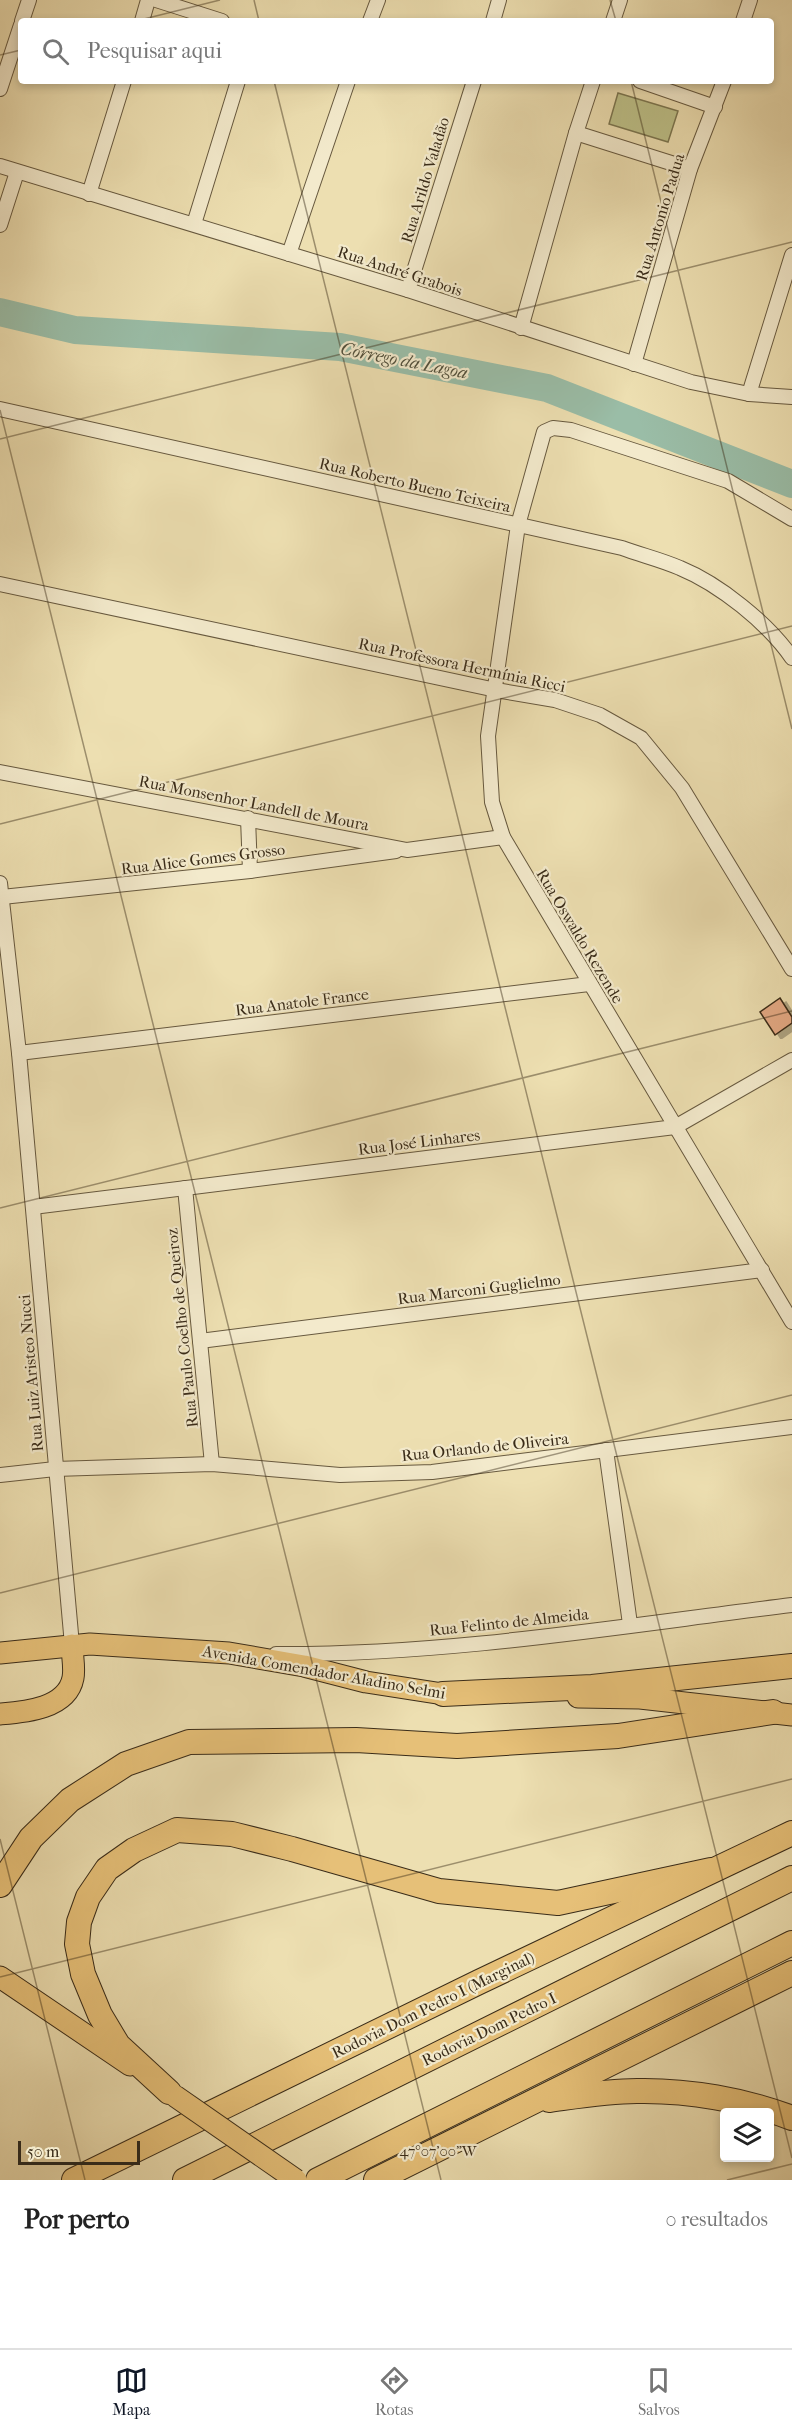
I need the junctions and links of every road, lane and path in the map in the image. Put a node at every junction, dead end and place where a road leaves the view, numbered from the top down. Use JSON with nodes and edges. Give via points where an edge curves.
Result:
{"nodes":[{"id":1,"x":29,"y":0,"type":"edge"},
{"id":2,"x":148,"y":0,"type":"edge"},
{"id":3,"x":156,"y":0,"type":"edge"},
{"id":4,"x":378,"y":0,"type":"edge"},
{"id":5,"x":499,"y":0,"type":"edge"},
{"id":6,"x":620,"y":0,"type":"edge"},
{"id":7,"x":750,"y":0,"type":"edge"},
{"id":8,"x":23,"y":18,"type":"edge"},
{"id":9,"x":143,"y":18,"type":"edge"},
{"id":10,"x":213,"y":18,"type":"edge"},
{"id":11,"x":371,"y":18,"type":"edge"},
{"id":12,"x":494,"y":18,"type":"edge"},
{"id":13,"x":614,"y":18,"type":"edge"},
{"id":14,"x":744,"y":18,"type":"edge"},
{"id":15,"x":18,"y":34,"type":"edge"},
{"id":16,"x":123,"y":84,"type":"edge"},
{"id":17,"x":237,"y":84,"type":"edge"},
{"id":18,"x":347,"y":84,"type":"edge"},
{"id":19,"x":473,"y":84,"type":"edge"},
{"id":20,"x":592,"y":84,"type":"edge"},
{"id":21,"x":649,"y":84,"type":"edge"},
{"id":22,"x":723,"y":84,"type":"edge"},
{"id":23,"x":0,"y":90,"type":"edge"},
{"id":24,"x":715,"y":107,"type":"junction"},
{"id":25,"x":576,"y":133,"type":"junction"},
{"id":26,"x":0,"y":165,"type":"edge"},
{"id":27,"x":690,"y":169,"type":"junction"},
{"id":28,"x":18,"y":172,"type":"junction"},
{"id":29,"x":89,"y":194,"type":"junction"},
{"id":30,"x":0,"y":225,"type":"edge"},
{"id":31,"x":194,"y":225,"type":"junction"},
{"id":32,"x":288,"y":254,"type":"junction"},
{"id":33,"x":792,"y":255,"type":"edge"},
{"id":34,"x":408,"y":290,"type":"junction"},
{"id":35,"x":521,"y":328,"type":"junction"},
{"id":36,"x":634,"y":364,"type":"junction"},
{"id":37,"x":749,"y":394,"type":"junction"},
{"id":38,"x":792,"y":397,"type":"edge"},
{"id":39,"x":0,"y":409,"type":"edge"},
{"id":40,"x":792,"y":519,"type":"edge"},
{"id":41,"x":518,"y":525,"type":"junction"},
{"id":42,"x":0,"y":584,"type":"edge"},
{"id":43,"x":792,"y":658,"type":"edge"},
{"id":44,"x":496,"y":690,"type":"junction"},
{"id":45,"x":0,"y":772,"type":"edge"},
{"id":46,"x":248,"y":818,"type":"junction"},
{"id":47,"x":503,"y":837,"type":"junction"},
{"id":48,"x":407,"y":850,"type":"junction"},
{"id":49,"x":250,"y":871,"type":"junction"},
{"id":50,"x":0,"y":883,"type":"edge"},
{"id":51,"x":2,"y":897,"type":"junction"},
{"id":52,"x":792,"y":969,"type":"edge"},
{"id":53,"x":589,"y":984,"type":"junction"},
{"id":54,"x":19,"y":1053,"type":"junction"},
{"id":55,"x":792,"y":1060,"type":"edge"},
{"id":56,"x":675,"y":1127,"type":"junction"},
{"id":57,"x":185,"y":1188,"type":"junction"},
{"id":58,"x":33,"y":1207,"type":"junction"},
{"id":59,"x":762,"y":1270,"type":"junction"},
{"id":60,"x":792,"y":1322,"type":"edge"},
{"id":61,"x":200,"y":1341,"type":"junction"},
{"id":62,"x":792,"y":1427,"type":"edge"},
{"id":63,"x":606,"y":1450,"type":"junction"},
{"id":64,"x":212,"y":1464,"type":"junction"},
{"id":65,"x":55,"y":1469,"type":"junction"},
{"id":66,"x":0,"y":1475,"type":"edge"},
{"id":67,"x":792,"y":1605,"type":"edge"},
{"id":68,"x":630,"y":1624,"type":"junction"},
{"id":69,"x":72,"y":1645,"type":"junction"},
{"id":70,"x":0,"y":1653,"type":"edge"},
{"id":71,"x":229,"y":1653,"type":"junction"},
{"id":72,"x":792,"y":1666,"type":"edge"},
{"id":73,"x":443,"y":1694,"type":"junction"},
{"id":74,"x":0,"y":1714,"type":"edge"},
{"id":75,"x":783,"y":1714,"type":"edge"},
{"id":76,"x":792,"y":1833,"type":"edge"},
{"id":77,"x":711,"y":1870,"type":"junction"},
{"id":78,"x":792,"y":1878,"type":"edge"},
{"id":79,"x":0,"y":1885,"type":"edge"},
{"id":80,"x":792,"y":1943,"type":"edge"},
{"id":81,"x":792,"y":1973,"type":"edge"},
{"id":82,"x":4,"y":1979,"type":"edge"},
{"id":83,"x":172,"y":2094,"type":"junction"},
{"id":84,"x":529,"y":2102,"type":"junction"},
{"id":85,"x":792,"y":2118,"type":"edge"},
{"id":86,"x":74,"y":2180,"type":"edge"},
{"id":87,"x":185,"y":2180,"type":"edge"},
{"id":88,"x":296,"y":2180,"type":"edge"},
{"id":89,"x":318,"y":2180,"type":"edge"},
{"id":90,"x":376,"y":2180,"type":"edge"}],
"edges":[{"from":1,"to":8,"type":"street"},
{"from":2,"to":9,"type":"street"},
{"from":3,"to":10,"type":"street"},
{"from":4,"to":11,"type":"street"},
{"from":5,"to":12,"type":"street"},
{"from":6,"to":13,"type":"street"},
{"from":7,"to":14,"type":"street"},
{"from":15,"to":23,"type":"street"},
{"from":16,"to":29,"type":"street"},
{"from":17,"to":31,"type":"street"},
{"from":18,"to":32,"type":"street"},
{"from":19,"to":34,"type":"street","name":"Rua Arildo Valadão"},
{"from":20,"to":25,"type":"street"},
{"from":21,"to":24,"type":"street"},
{"from":22,"to":24,"type":"street","name":"Rua Antonio Padua"},
{"from":24,"to":27,"type":"street","name":"Rua Antonio Padua"},
{"from":25,"to":27,"type":"street"},
{"from":25,"to":35,"type":"street"},
{"from":26,"to":28,"type":"street","name":"Rua André Grabois"},
{"from":27,"to":36,"type":"street","name":"Rua Antonio Padua"},
{"from":28,"to":29,"type":"street","name":"Rua André Grabois"},
{"from":28,"to":30,"type":"street"},
{"from":29,"to":31,"type":"street","name":"Rua André Grabois"},
{"from":31,"to":32,"type":"street","name":"Rua André Grabois"},
{"from":32,"to":34,"type":"street","name":"Rua André Grabois"},
{"from":33,"to":37,"type":"street"},
{"from":34,"to":35,"type":"street","name":"Rua André Grabois"},
{"from":35,"to":36,"type":"street","name":"Rua André Grabois"},
{"from":36,"to":37,"type":"street","name":"Rua André Grabois","via":[[691,382]]},
{"from":37,"to":38,"type":"street","name":"Rua André Grabois"},
{"from":39,"to":41,"type":"street","name":"Rua Roberto Bueno Teixeira"},
{"from":40,"to":41,"type":"street","name":"Rua Oswaldo Rezende","via":[[728,481],[571,430],[553,428],[544,432]]},
{"from":41,"to":43,"type":"street","name":"Rua Roberto Bueno Teixeira","via":[[622,548],[681,568],[735,600]]},
{"from":41,"to":44,"type":"street","name":"Rua Oswaldo Rezende"},
{"from":42,"to":44,"type":"street","name":"Rua Professora Hermínia Ricci"},
{"from":44,"to":47,"type":"street","name":"Rua Oswaldo Rezende","via":[[488,736],[488,769],[492,802]]},
{"from":44,"to":52,"type":"street","name":"Rua Professora Hermínia Ricci","via":[[555,700],[600,715],[641,738],[682,788]]},
{"from":45,"to":46,"type":"street","name":"Rua Monsenhor Landell de Moura"},
{"from":46,"to":48,"type":"street","name":"Rua Monsenhor Landell de Moura"},
{"from":46,"to":49,"type":"street"},
{"from":47,"to":48,"type":"street","name":"Rua Monsenhor Landell de Moura"},
{"from":47,"to":53,"type":"street","name":"Rua Oswaldo Rezende"},
{"from":48,"to":49,"type":"street","name":"Rua Alice Gomes Grosso"},
{"from":49,"to":51,"type":"street","name":"Rua Alice Gomes Grosso"},
{"from":50,"to":51,"type":"street","name":"Rua Luiz Aristeo Nucci"},
{"from":51,"to":54,"type":"street","name":"Rua Luiz Aristeo Nucci"},
{"from":53,"to":54,"type":"street","name":"Rua Anatole France"},
{"from":53,"to":56,"type":"street","name":"Rua Oswaldo Rezende"},
{"from":54,"to":58,"type":"street","name":"Rua Luiz Aristeo Nucci"},
{"from":55,"to":56,"type":"street","name":"Rua José Linhares"},
{"from":56,"to":57,"type":"street","name":"Rua José Linhares"},
{"from":56,"to":59,"type":"street","name":"Rua Oswaldo Rezende"},
{"from":57,"to":58,"type":"street","name":"Rua José Linhares"},
{"from":57,"to":61,"type":"street","name":"Rua Paulo Coelho de Queiroz"},
{"from":58,"to":65,"type":"street","name":"Rua Luiz Aristeo Nucci"},
{"from":59,"to":60,"type":"street","name":"Rua Oswaldo Rezende"},
{"from":59,"to":61,"type":"street","name":"Rua Marconi Guglielmo"},
{"from":61,"to":64,"type":"street","name":"Rua Paulo Coelho de Queiroz"},
{"from":62,"to":63,"type":"street","name":"Rua Orlando de Oliveira"},
{"from":63,"to":64,"type":"street","name":"Rua Orlando de Oliveira","via":[[409,1473],[340,1475]]},
{"from":63,"to":68,"type":"street"},
{"from":64,"to":65,"type":"street","name":"Rua Orlando de Oliveira"},
{"from":65,"to":66,"type":"street","name":"Rua Orlando de Oliveira"},
{"from":65,"to":69,"type":"street","name":"Rua Luiz Aristeo Nucci"},
{"from":67,"to":68,"type":"street","name":"Rua Felinto de Almeida"},
{"from":68,"to":71,"type":"street","name":"Rua Felinto de Almeida","via":[[489,1642],[357,1653]]},
{"from":69,"to":70,"type":"main road","name":"Avenida Comendador Aladino Selmi"},
{"from":69,"to":71,"type":"main road","name":"Avenida Comendador Aladino Selmi"},
{"from":69,"to":74,"type":"main road","via":[[73,1680],[65,1694],[34,1709]]},
{"from":71,"to":73,"type":"main road","name":"Avenida Comendador Aladino Selmi"},
{"from":72,"to":73,"type":"highway","via":[[592,1687]]},
{"from":73,"to":75,"type":"main road","name":"Avenida Comendador Aladino Selmi","via":[[640,1698]]},
{"from":75,"to":79,"type":"highway","via":[[618,1736],[457,1746],[356,1740],[189,1742],[126,1764],[70,1800],[32,1838]]},
{"from":76,"to":77,"type":"highway","name":"Rodovia Dom Pedro I (Marginal)"},
{"from":77,"to":83,"type":"highway","via":[[558,1903],[439,1891],[242,1837],[177,1830],[134,1850],[107,1869],[88,1897],[79,1922],[77,1944],[83,1974],[118,2045]]},
{"from":77,"to":86,"type":"highway","name":"Rodovia Dom Pedro I (Marginal)"},
{"from":78,"to":87,"type":"highway","name":"Rodovia Dom Pedro I"},
{"from":80,"to":89,"type":"highway"},
{"from":81,"to":84,"type":"highway"},
{"from":82,"to":83,"type":"main road"},
{"from":83,"to":88,"type":"main road","bridge":true},
{"from":84,"to":85,"type":"highway","via":[[638,2091],[678,2093],[729,2101]]},
{"from":84,"to":90,"type":"highway"}]}
